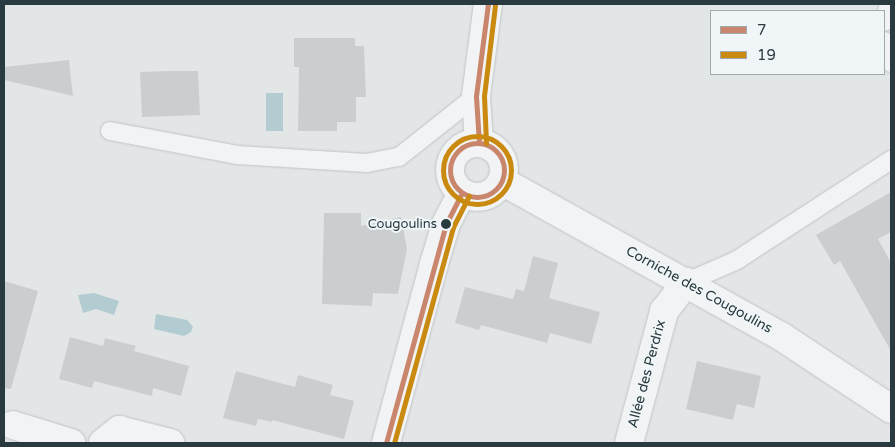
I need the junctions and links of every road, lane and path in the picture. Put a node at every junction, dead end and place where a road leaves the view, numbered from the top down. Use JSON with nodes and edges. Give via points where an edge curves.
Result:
{"nodes":[{"id":1,"x":488,"y":4,"type":"edge"},
{"id":2,"x":888,"y":4,"type":"edge"},
{"id":3,"x":885,"y":18,"type":"edge"},
{"id":4,"x":885,"y":44,"type":"edge"},
{"id":5,"x":891,"y":63,"type":"edge"},
{"id":6,"x":476,"y":96,"type":"junction"},
{"id":7,"x":110,"y":131,"type":"dead end"},
{"id":8,"x":479,"y":143,"type":"junction"},
{"id":9,"x":891,"y":160,"type":"edge"},
{"id":10,"x":502,"y":181,"type":"junction"},
{"id":11,"x":462,"y":193,"type":"junction"},
{"id":12,"x":687,"y":282,"type":"junction"},
{"id":13,"x":891,"y":409,"type":"edge"},
{"id":14,"x":13,"y":425,"type":"dead end"},
{"id":15,"x":71,"y":443,"type":"edge"},
{"id":16,"x":103,"y":443,"type":"edge"},
{"id":17,"x":170,"y":443,"type":"edge"},
{"id":18,"x":386,"y":443,"type":"edge"},
{"id":19,"x":629,"y":443,"type":"edge"}],
"edges":[{"from":1,"to":6,"type":"street"},
{"from":2,"to":3,"type":"lane"},
{"from":4,"to":5,"type":"lane"},
{"from":6,"to":7,"type":"lane","via":[[398,157],[367,163],[237,155]]},
{"from":6,"to":8,"type":"street"},
{"from":8,"to":10,"type":"street","via":[[487,145],[500,156],[504,172]]},
{"from":8,"to":11,"type":"street","via":[[462,147],[451,162],[451,179]]},
{"from":9,"to":12,"type":"lane","via":[[737,260]]},
{"from":10,"to":11,"type":"street","via":[[497,188],[480,197]]},
{"from":10,"to":12,"type":"street","name":"Corniche des Cougoulins"},
{"from":11,"to":18,"type":"street","via":[[446,224]]},
{"from":12,"to":13,"type":"street","name":"Corniche des Cougoulins","via":[[782,337]]},
{"from":12,"to":19,"type":"street","name":"Allée des Perdrix","via":[[664,311]]},
{"from":14,"to":15,"type":"street"},
{"from":16,"to":17,"type":"street","via":[[119,430]]}]}
